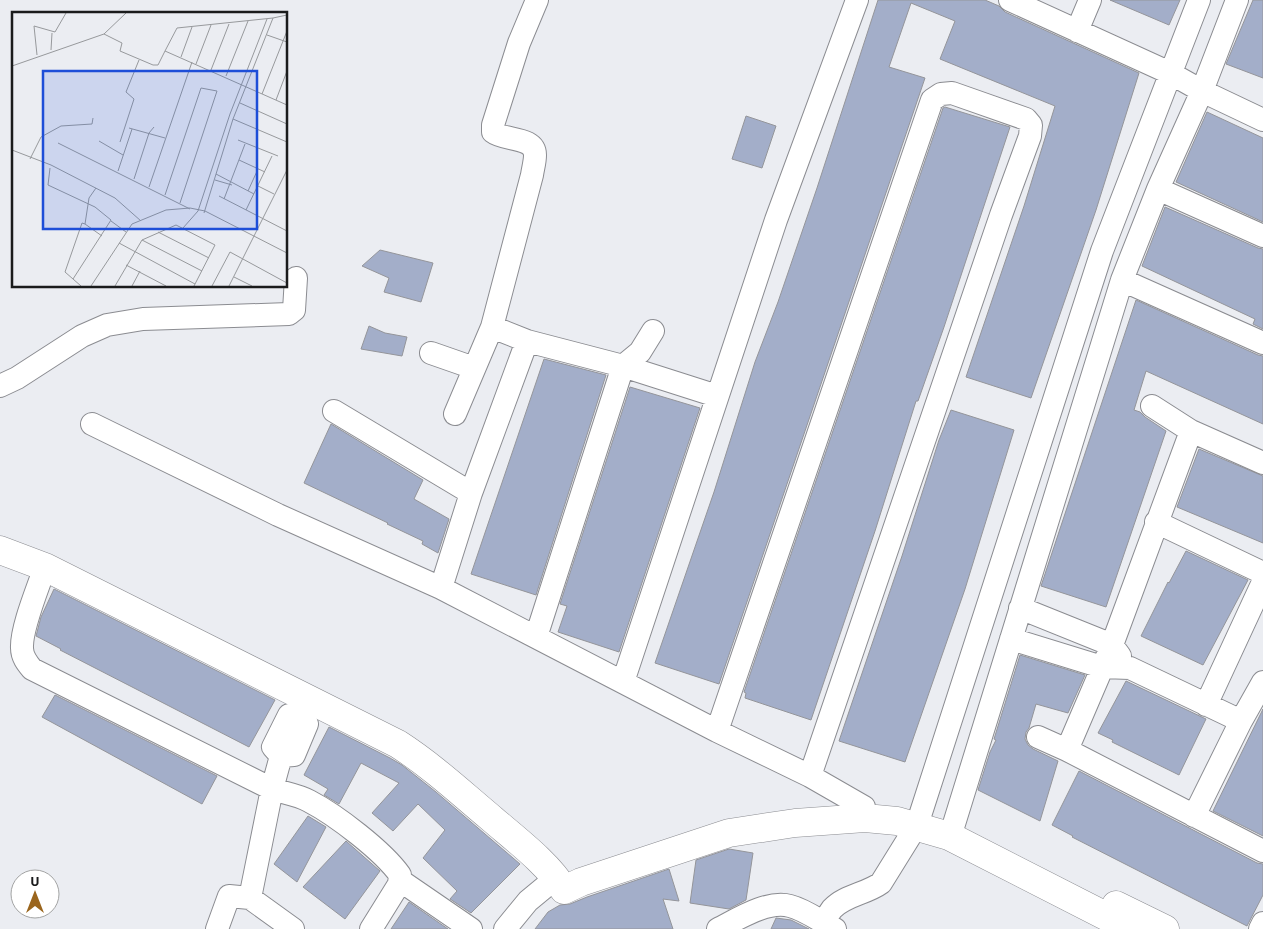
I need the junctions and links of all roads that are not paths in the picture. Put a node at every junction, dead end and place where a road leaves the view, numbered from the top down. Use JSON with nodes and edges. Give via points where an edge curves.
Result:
{"nodes":[{"id":1,"x":537,"y":0,"type":"edge"},
{"id":2,"x":857,"y":0,"type":"edge"},
{"id":3,"x":1010,"y":0,"type":"edge"},
{"id":4,"x":1090,"y":0,"type":"edge"},
{"id":5,"x":1199,"y":0,"type":"edge"},
{"id":6,"x":1238,"y":0,"type":"edge"},
{"id":7,"x":1077,"y":31,"type":"junction"},
{"id":8,"x":1170,"y":73,"type":"junction"},
{"id":9,"x":1202,"y":91,"type":"junction"},
{"id":10,"x":1263,"y":120,"type":"edge"},
{"id":11,"x":1158,"y":189,"type":"junction"},
{"id":12,"x":1263,"y":236,"type":"edge"},
{"id":13,"x":296,"y":278,"type":"dead end"},
{"id":14,"x":1122,"y":280,"type":"junction"},
{"id":15,"x":492,"y":327,"type":"junction"},
{"id":16,"x":653,"y":330,"type":"dead end"},
{"id":17,"x":527,"y":341,"type":"junction"},
{"id":18,"x":1263,"y":343,"type":"edge"},
{"id":19,"x":430,"y":353,"type":"dead end"},
{"id":20,"x":624,"y":366,"type":"junction"},
{"id":21,"x":474,"y":368,"type":"junction"},
{"id":22,"x":0,"y":386,"type":"edge"},
{"id":23,"x":717,"y":396,"type":"junction"},
{"id":24,"x":1152,"y":406,"type":"dead end"},
{"id":25,"x":334,"y":411,"type":"dead end"},
{"id":26,"x":455,"y":414,"type":"dead end"},
{"id":27,"x":92,"y":424,"type":"dead end"},
{"id":28,"x":1190,"y":431,"type":"junction"},
{"id":29,"x":1040,"y":441,"type":"junction"},
{"id":30,"x":1070,"y":450,"type":"junction"},
{"id":31,"x":1263,"y":463,"type":"edge"},
{"id":32,"x":471,"y":493,"type":"junction"},
{"id":33,"x":1156,"y":522,"type":"junction"},
{"id":34,"x":0,"y":530,"type":"edge"},
{"id":35,"x":0,"y":550,"type":"edge"},
{"id":36,"x":45,"y":568,"type":"junction"},
{"id":37,"x":1263,"y":573,"type":"edge"},
{"id":38,"x":1263,"y":582,"type":"edge"},
{"id":39,"x":441,"y":588,"type":"junction"},
{"id":40,"x":1020,"y":608,"type":"junction"},
{"id":41,"x":536,"y":636,"type":"junction"},
{"id":42,"x":1011,"y":639,"type":"junction"},
{"id":43,"x":1112,"y":645,"type":"junction"},
{"id":44,"x":1102,"y":667,"type":"junction"},
{"id":45,"x":1130,"y":668,"type":"junction"},
{"id":46,"x":623,"y":682,"type":"junction"},
{"id":47,"x":1263,"y":682,"type":"edge"},
{"id":48,"x":309,"y":700,"type":"junction"},
{"id":49,"x":1206,"y":705,"type":"junction"},
{"id":50,"x":1241,"y":721,"type":"junction"},
{"id":51,"x":717,"y":731,"type":"junction"},
{"id":52,"x":1038,"y":737,"type":"dead end"},
{"id":53,"x":1067,"y":750,"type":"junction"},
{"id":54,"x":810,"y":776,"type":"junction"},
{"id":55,"x":272,"y":789,"type":"junction"},
{"id":56,"x":865,"y":812,"type":"junction"},
{"id":57,"x":1194,"y":816,"type":"junction"},
{"id":58,"x":918,"y":820,"type":"junction"},
{"id":59,"x":952,"y":830,"type":"junction"},
{"id":60,"x":1263,"y":851,"type":"edge"},
{"id":61,"x":568,"y":880,"type":"junction"},
{"id":62,"x":401,"y":881,"type":"junction"},
{"id":63,"x":250,"y":898,"type":"junction"},
{"id":64,"x":1263,"y":922,"type":"edge"},
{"id":65,"x":829,"y":926,"type":"edge"},
{"id":66,"x":218,"y":929,"type":"edge"},
{"id":67,"x":293,"y":929,"type":"edge"},
{"id":68,"x":371,"y":929,"type":"edge"},
{"id":69,"x":471,"y":929,"type":"edge"},
{"id":70,"x":505,"y":929,"type":"edge"},
{"id":71,"x":525,"y":929,"type":"edge"},
{"id":72,"x":718,"y":929,"type":"edge"},
{"id":73,"x":1131,"y":929,"type":"edge"},
{"id":74,"x":1165,"y":929,"type":"edge"},
{"id":75,"x":1260,"y":929,"type":"edge"}],
"edges":[{"from":1,"to":15,"type":"street","via":[[519,43],[493,125],[493,132],[497,135],[532,146],[535,155],[529,192]]},
{"from":2,"to":23,"type":"street"},
{"from":3,"to":7,"type":"street"},
{"from":4,"to":7,"type":"street"},
{"from":5,"to":8,"type":"street"},
{"from":6,"to":9,"type":"street"},
{"from":7,"to":8,"type":"street"},
{"from":8,"to":9,"type":"street"},
{"from":8,"to":29,"type":"street","via":[[1102,251]]},
{"from":9,"to":10,"type":"street"},
{"from":9,"to":11,"type":"street"},
{"from":11,"to":12,"type":"street"},
{"from":11,"to":14,"type":"street"},
{"from":13,"to":22,"type":"street","via":[[294,310],[290,314],[143,319],[107,325],[82,336]]},
{"from":14,"to":18,"type":"street"},
{"from":14,"to":30,"type":"street"},
{"from":15,"to":17,"type":"street"},
{"from":15,"to":21,"type":"street"},
{"from":16,"to":20,"type":"street","via":[[640,352]]},
{"from":17,"to":20,"type":"street"},
{"from":17,"to":32,"type":"street"},
{"from":19,"to":21,"type":"street"},
{"from":20,"to":23,"type":"street"},
{"from":20,"to":41,"type":"street"},
{"from":21,"to":26,"type":"street"},
{"from":23,"to":46,"type":"street"},
{"from":24,"to":28,"type":"street"},
{"from":25,"to":32,"type":"street"},
{"from":27,"to":39,"type":"street","via":[[278,515]]},
{"from":28,"to":31,"type":"street"},
{"from":28,"to":33,"type":"street"},
{"from":29,"to":30,"type":"street"},
{"from":29,"to":58,"type":"street"},
{"from":30,"to":40,"type":"street"},
{"from":32,"to":39,"type":"street"},
{"from":33,"to":37,"type":"street"},
{"from":33,"to":43,"type":"street"},
{"from":34,"to":48,"type":"street","via":[[50,551]]},
{"from":35,"to":36,"type":"street"},
{"from":36,"to":48,"type":"street"},
{"from":36,"to":55,"type":"street","via":[[22,636],[23,655],[32,670]]},
{"from":38,"to":49,"type":"street"},
{"from":39,"to":41,"type":"street"},
{"from":40,"to":42,"type":"street"},
{"from":40,"to":43,"type":"street"},
{"from":41,"to":46,"type":"street"},
{"from":42,"to":44,"type":"street"},
{"from":42,"to":59,"type":"street"},
{"from":43,"to":44,"type":"street"},
{"from":43,"to":45,"type":"street"},
{"from":44,"to":45,"type":"street"},
{"from":44,"to":53,"type":"street"},
{"from":45,"to":49,"type":"street"},
{"from":46,"to":51,"type":"street"},
{"from":47,"to":50,"type":"street"},
{"from":48,"to":55,"type":"street","via":[[307,724],[294,755],[281,756]]},
{"from":48,"to":61,"type":"street","via":[[426,746],[443,758]]},
{"from":49,"to":50,"type":"street"},
{"from":50,"to":57,"type":"street"},
{"from":51,"to":54,"type":"street"},
{"from":51,"to":54,"type":"street","via":[[932,100],[941,94],[952,93],[1026,119],[1031,125],[1030,136]]},
{"from":52,"to":53,"type":"street"},
{"from":53,"to":57,"type":"street"},
{"from":54,"to":56,"type":"street"},
{"from":55,"to":62,"type":"street","via":[[309,801],[343,823],[388,861]]},
{"from":55,"to":63,"type":"street"},
{"from":56,"to":58,"type":"street","via":[[897,821]]},
{"from":56,"to":61,"type":"street","via":[[729,833]]},
{"from":57,"to":60,"type":"street"},
{"from":58,"to":59,"type":"street"},
{"from":58,"to":65,"type":"street","via":[[881,883],[832,909]]},
{"from":59,"to":73,"type":"street"},
{"from":59,"to":74,"type":"street"},
{"from":61,"to":70,"type":"street","via":[[528,901]]},
{"from":61,"to":71,"type":"street"},
{"from":62,"to":68,"type":"street"},
{"from":62,"to":69,"type":"street"},
{"from":63,"to":66,"type":"street","via":[[229,896]]},
{"from":63,"to":67,"type":"street"},
{"from":64,"to":75,"type":"street"},
{"from":65,"to":72,"type":"street","via":[[801,910],[782,905],[766,908]]}]}
